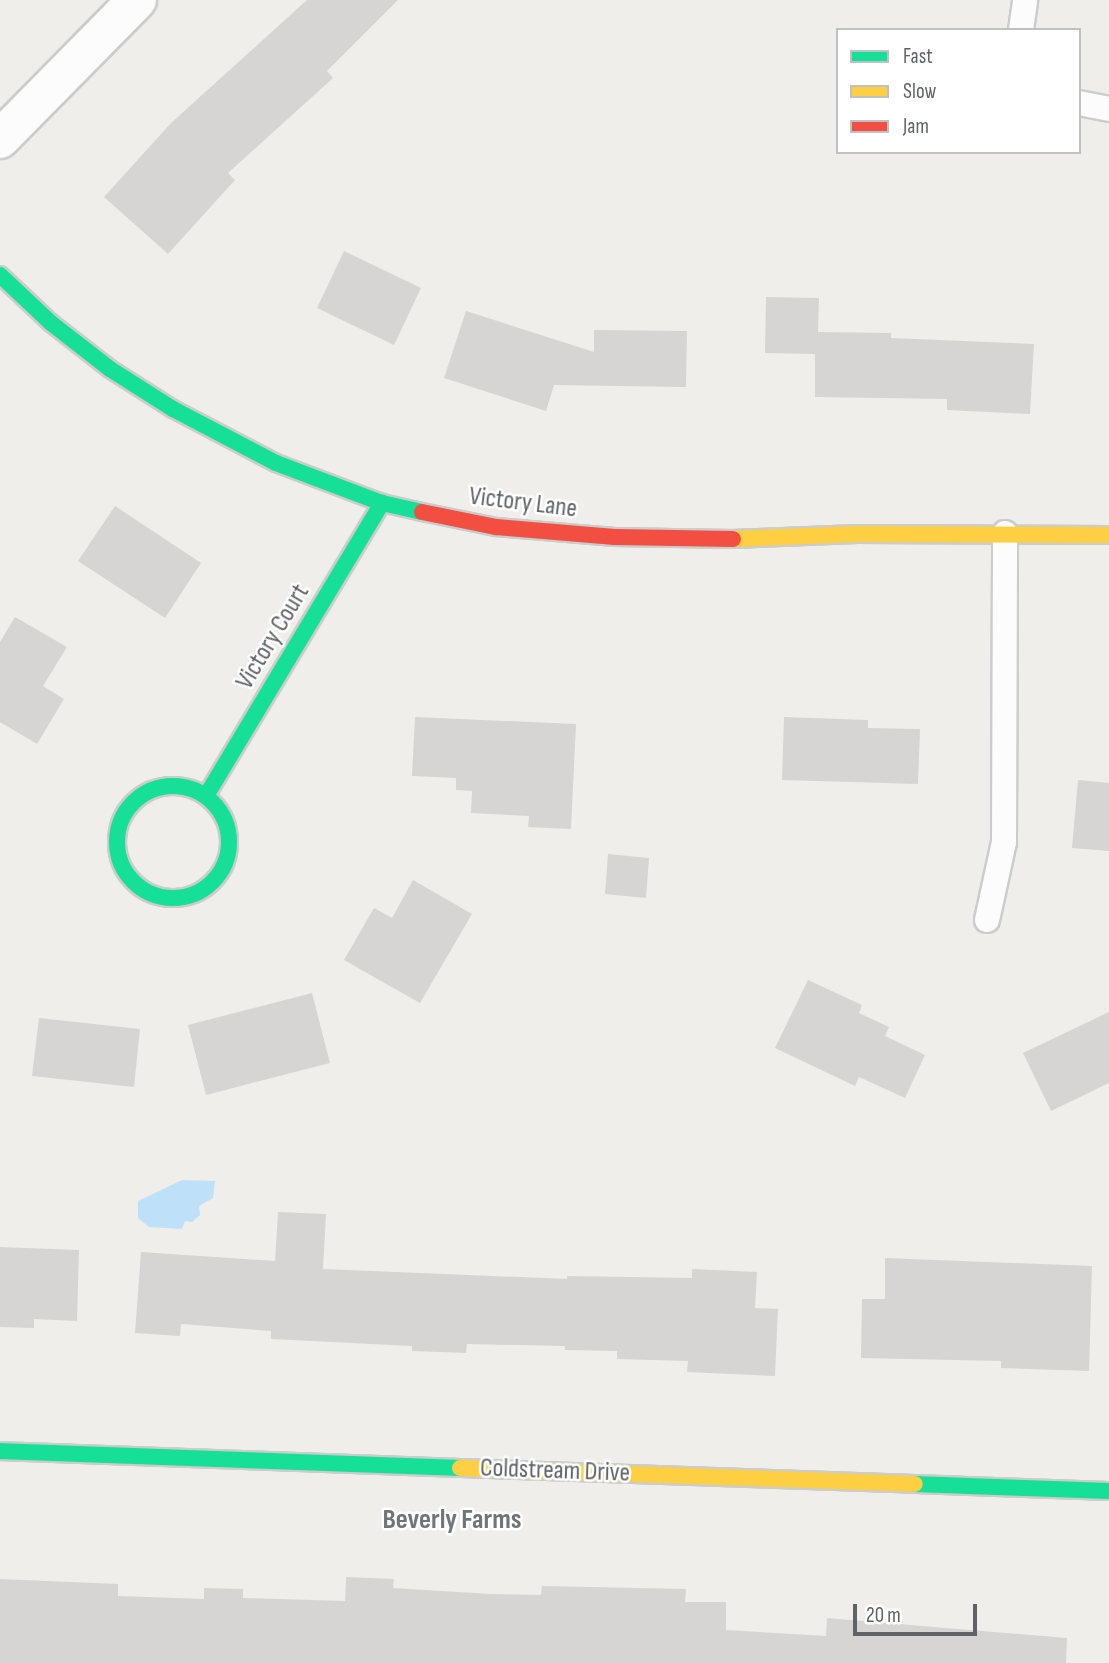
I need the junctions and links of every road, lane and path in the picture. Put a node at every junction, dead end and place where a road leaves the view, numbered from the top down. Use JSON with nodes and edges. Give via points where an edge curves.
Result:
{"nodes":[{"id":1,"x":137,"y":0,"type":"edge"},
{"id":2,"x":1025,"y":0,"type":"edge"},
{"id":3,"x":1021,"y":28,"type":"edge"},
{"id":4,"x":1081,"y":103,"type":"edge"},
{"id":5,"x":1109,"y":109,"type":"edge"},
{"id":6,"x":0,"y":139,"type":"edge"},
{"id":7,"x":0,"y":275,"type":"edge"},
{"id":8,"x":382,"y":503,"type":"junction"},
{"id":9,"x":1005,"y":533,"type":"junction"},
{"id":10,"x":1109,"y":535,"type":"edge"},
{"id":11,"x":206,"y":796,"type":"junction"},
{"id":12,"x":987,"y":920,"type":"dead end"},
{"id":13,"x":0,"y":1451,"type":"edge"},
{"id":14,"x":1109,"y":1491,"type":"edge"}],
"edges":[{"from":1,"to":6,"type":"street"},
{"from":2,"to":3,"type":"lane"},
{"from":4,"to":5,"type":"lane"},
{"from":7,"to":8,"type":"street","name":"Victory Lane","via":[[90,354],[173,410],[276,463]]},
{"from":8,"to":9,"type":"street","name":"Victory Lane","via":[[496,527],[590,536],[700,540]]},
{"from":8,"to":11,"type":"street","name":"Victory Court"},
{"from":9,"to":10,"type":"street","name":"Victory Lane"},
{"from":9,"to":12,"type":"lane","via":[[1004,842]]},
{"from":11,"to":11,"type":"street","via":[[169,786],[150,791],[122,818],[118,856],[126,874],[140,887],[177,898],[213,882],[224,866],[228,828]]},
{"from":13,"to":14,"type":"street","name":"Coldstream Drive"}]}
